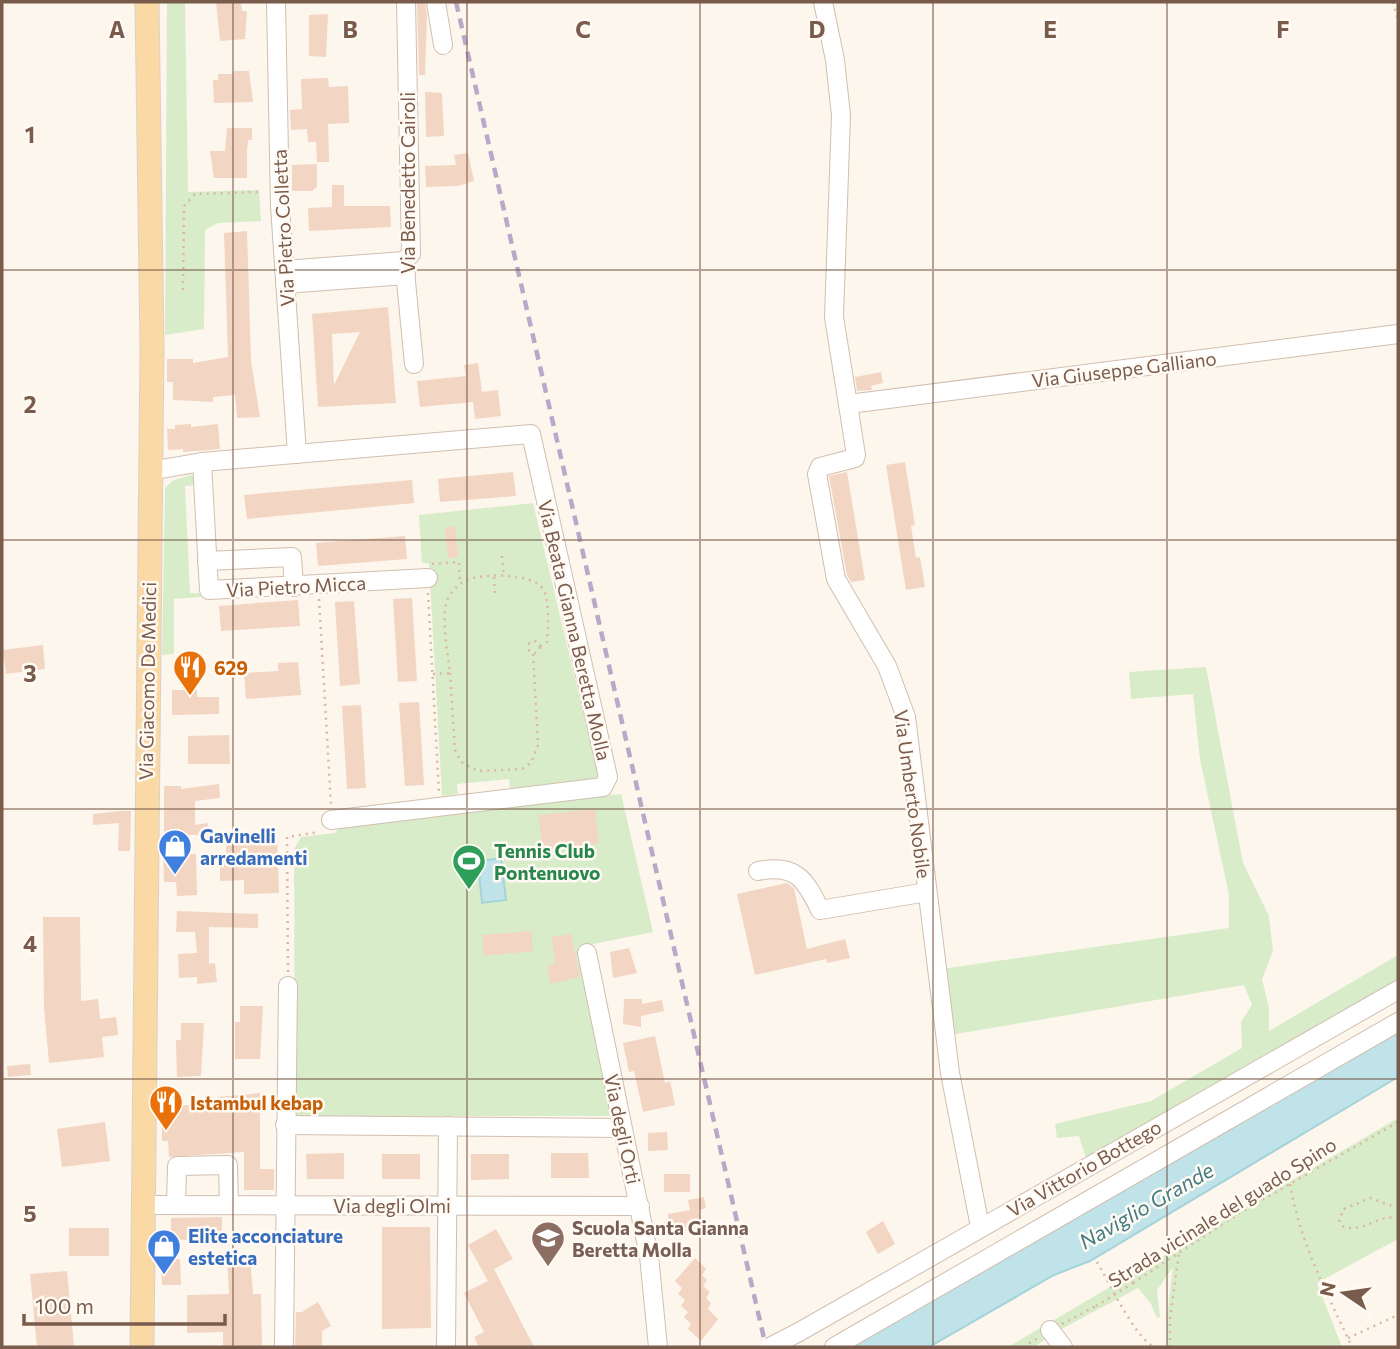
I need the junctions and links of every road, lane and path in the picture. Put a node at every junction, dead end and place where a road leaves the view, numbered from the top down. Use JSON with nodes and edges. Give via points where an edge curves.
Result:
{"nodes":[{"id":1,"x":276,"y":2,"type":"edge"},
{"id":2,"x":406,"y":2,"type":"edge"},
{"id":3,"x":436,"y":2,"type":"edge"},
{"id":4,"x":823,"y":2,"type":"edge"},
{"id":5,"x":1393,"y":2,"type":"edge"},
{"id":6,"x":148,"y":6,"type":"edge"},
{"id":7,"x":1398,"y":20,"type":"edge"},
{"id":8,"x":443,"y":45,"type":"dead end"},
{"id":9,"x":260,"y":192,"type":"dead end"},
{"id":10,"x":405,"y":268,"type":"junction"},
{"id":11,"x":284,"y":277,"type":"junction"},
{"id":12,"x":183,"y":290,"type":"dead end"},
{"id":13,"x":1398,"y":334,"type":"edge"},
{"id":14,"x":414,"y":365,"type":"dead end"},
{"id":15,"x":849,"y":404,"type":"junction"},
{"id":16,"x":297,"y":454,"type":"junction"},
{"id":17,"x":202,"y":462,"type":"junction"},
{"id":18,"x":150,"y":471,"type":"junction"},
{"id":19,"x":502,"y":556,"type":"dead end"},
{"id":20,"x":207,"y":561,"type":"junction"},
{"id":21,"x":427,"y":571,"type":"junction"},
{"id":22,"x":494,"y":577,"type":"junction"},
{"id":23,"x":504,"y":577,"type":"junction"},
{"id":24,"x":460,"y":583,"type":"junction"},
{"id":25,"x":318,"y":586,"type":"junction"},
{"id":26,"x":294,"y":587,"type":"junction"},
{"id":27,"x":495,"y":595,"type":"dead end"},
{"id":28,"x":540,"y":646,"type":"junction"},
{"id":29,"x":533,"y":653,"type":"junction"},
{"id":30,"x":450,"y":673,"type":"junction"},
{"id":31,"x":433,"y":674,"type":"junction"},
{"id":32,"x":439,"y":806,"type":"junction"},
{"id":33,"x":331,"y":820,"type":"junction"},
{"id":34,"x":758,"y":871,"type":"dead end"},
{"id":35,"x":927,"y":892,"type":"junction"},
{"id":36,"x":586,"y":953,"type":"dead end"},
{"id":37,"x":288,"y":986,"type":"joint"},
{"id":38,"x":1398,"y":990,"type":"edge"},
{"id":39,"x":1398,"y":1022,"type":"edge"},
{"id":40,"x":1398,"y":1122,"type":"edge"},
{"id":41,"x":285,"y":1125,"type":"junction"},
{"id":42,"x":448,"y":1126,"type":"junction"},
{"id":43,"x":622,"y":1128,"type":"junction"},
{"id":44,"x":1290,"y":1184,"type":"junction"},
{"id":45,"x":284,"y":1204,"type":"junction"},
{"id":46,"x":144,"y":1205,"type":"junction"},
{"id":47,"x":176,"y":1205,"type":"junction"},
{"id":48,"x":229,"y":1205,"type":"junction"},
{"id":49,"x":450,"y":1206,"type":"junction"},
{"id":50,"x":640,"y":1206,"type":"junction"},
{"id":51,"x":1398,"y":1208,"type":"edge"},
{"id":52,"x":1398,"y":1218,"type":"edge"},
{"id":53,"x":980,"y":1227,"type":"junction"},
{"id":54,"x":1179,"y":1253,"type":"junction"},
{"id":55,"x":1097,"y":1262,"type":"dead end"},
{"id":56,"x":1096,"y":1306,"type":"dead end"},
{"id":57,"x":1398,"y":1315,"type":"edge"},
{"id":58,"x":1050,"y":1330,"type":"dead end"},
{"id":59,"x":1348,"y":1338,"type":"junction"},
{"id":60,"x":1148,"y":1346,"type":"edge"},
{"id":61,"x":142,"y":1347,"type":"edge"},
{"id":62,"x":284,"y":1347,"type":"edge"},
{"id":63,"x":446,"y":1347,"type":"edge"},
{"id":64,"x":658,"y":1347,"type":"edge"},
{"id":65,"x":770,"y":1347,"type":"edge"},
{"id":66,"x":834,"y":1347,"type":"edge"},
{"id":67,"x":1063,"y":1347,"type":"edge"},
{"id":68,"x":1154,"y":1347,"type":"edge"},
{"id":69,"x":1170,"y":1347,"type":"edge"},
{"id":70,"x":1352,"y":1347,"type":"edge"}],
"edges":[{"from":1,"to":11,"type":"street","name":"Via Pietro Colletta"},
{"from":2,"to":10,"type":"street","name":"Via Benedetto Cairoli","via":[[411,254]]},
{"from":3,"to":8,"type":"street"},
{"from":4,"to":15,"type":"street","via":[[841,115],[834,317]]},
{"from":5,"to":7,"type":"path"},
{"from":6,"to":18,"type":"main road","name":"Via Giacomo De Medici"},
{"from":9,"to":12,"type":"path","via":[[189,198],[184,206]]},
{"from":10,"to":11,"type":"street"},
{"from":10,"to":14,"type":"street","name":"Via Benedetto Cairoli"},
{"from":11,"to":16,"type":"street","name":"Via Pietro Colletta"},
{"from":13,"to":15,"type":"street","name":"Via Giuseppe Galliano"},
{"from":15,"to":35,"type":"street","name":"Via Umberto Nobile","via":[[855,458],[820,467],[817,474],[836,579],[887,666],[905,717]]},
{"from":16,"to":17,"type":"street"},
{"from":16,"to":32,"type":"street","name":"Via Beata Gianna Beretta Molla","via":[[531,434],[608,777],[603,787]]},
{"from":17,"to":18,"type":"street"},
{"from":17,"to":20,"type":"street","name":"Via Pietro Micca"},
{"from":18,"to":46,"type":"main road","name":"Via Giacomo De Medici"},
{"from":19,"to":23,"type":"path"},
{"from":20,"to":26,"type":"street","name":"Via Pietro Micca","via":[[209,590]]},
{"from":20,"to":26,"type":"street","via":[[292,557]]},
{"from":21,"to":24,"type":"path","via":[[458,562]]},
{"from":21,"to":25,"type":"street","name":"Via Pietro Micca"},
{"from":21,"to":31,"type":"path"},
{"from":22,"to":23,"type":"path"},
{"from":22,"to":24,"type":"path"},
{"from":22,"to":27,"type":"path"},
{"from":23,"to":28,"type":"path","via":[[530,579],[544,592],[547,637]]},
{"from":24,"to":30,"type":"path","via":[[446,611]]},
{"from":25,"to":26,"type":"street","name":"Via Pietro Micca"},
{"from":25,"to":33,"type":"path"},
{"from":28,"to":29,"type":"path"},
{"from":28,"to":29,"type":"path","via":[[531,642],[528,647]]},
{"from":29,"to":30,"type":"path","via":[[537,751],[525,768],[478,771],[468,767],[455,750]]},
{"from":30,"to":31,"type":"path"},
{"from":31,"to":32,"type":"path"},
{"from":32,"to":33,"type":"street","name":"Via Beata Gianna Beretta Molla"},
{"from":33,"to":37,"type":"path","via":[[328,831],[287,836]]},
{"from":34,"to":35,"type":"street","via":[[794,872],[811,890],[820,910]]},
{"from":35,"to":53,"type":"street","name":"Via Umberto Nobile","via":[[950,1073]]},
{"from":36,"to":43,"type":"street","name":"Via degli Orti"},
{"from":37,"to":41,"type":"street"},
{"from":38,"to":53,"type":"street","name":"Via Vittorio Bottego"},
{"from":39,"to":66,"type":"street"},
{"from":40,"to":44,"type":"path","name":"Strada vicinale del guado Spino"},
{"from":41,"to":42,"type":"street"},
{"from":41,"to":45,"type":"street"},
{"from":42,"to":43,"type":"street"},
{"from":42,"to":49,"type":"street"},
{"from":43,"to":50,"type":"street","name":"Via degli Orti"},
{"from":44,"to":54,"type":"path","name":"Strada vicinale del guado Spino"},
{"from":44,"to":59,"type":"path","via":[[1293,1205]]},
{"from":45,"to":48,"type":"street","name":"Via degli Olmi"},
{"from":45,"to":49,"type":"street","name":"Via degli Olmi"},
{"from":45,"to":62,"type":"street"},
{"from":46,"to":47,"type":"street","name":"Via degli Olmi"},
{"from":46,"to":61,"type":"main road","name":"Via Giacomo De Medici"},
{"from":47,"to":48,"type":"street","name":"Via degli Olmi"},
{"from":47,"to":48,"type":"street","via":[[177,1166],[228,1166]]},
{"from":49,"to":50,"type":"street","name":"Via degli Olmi"},
{"from":49,"to":63,"type":"street"},
{"from":50,"to":64,"type":"street","name":"Via degli Orti"},
{"from":51,"to":52,"type":"path","via":[[1370,1198],[1344,1209],[1339,1220],[1342,1226],[1354,1228],[1378,1218]]},
{"from":53,"to":65,"type":"street","name":"Via Vittorio Bottego","bridge":true},
{"from":54,"to":56,"type":"path","name":"Strada vicinale del guado Spino","bridge":true},
{"from":54,"to":69,"type":"path"},
{"from":55,"to":60,"type":"path"},
{"from":57,"to":59,"type":"path"},
{"from":58,"to":67,"type":"street"},
{"from":59,"to":70,"type":"path"},
{"from":60,"to":68,"type":"path"}]}
